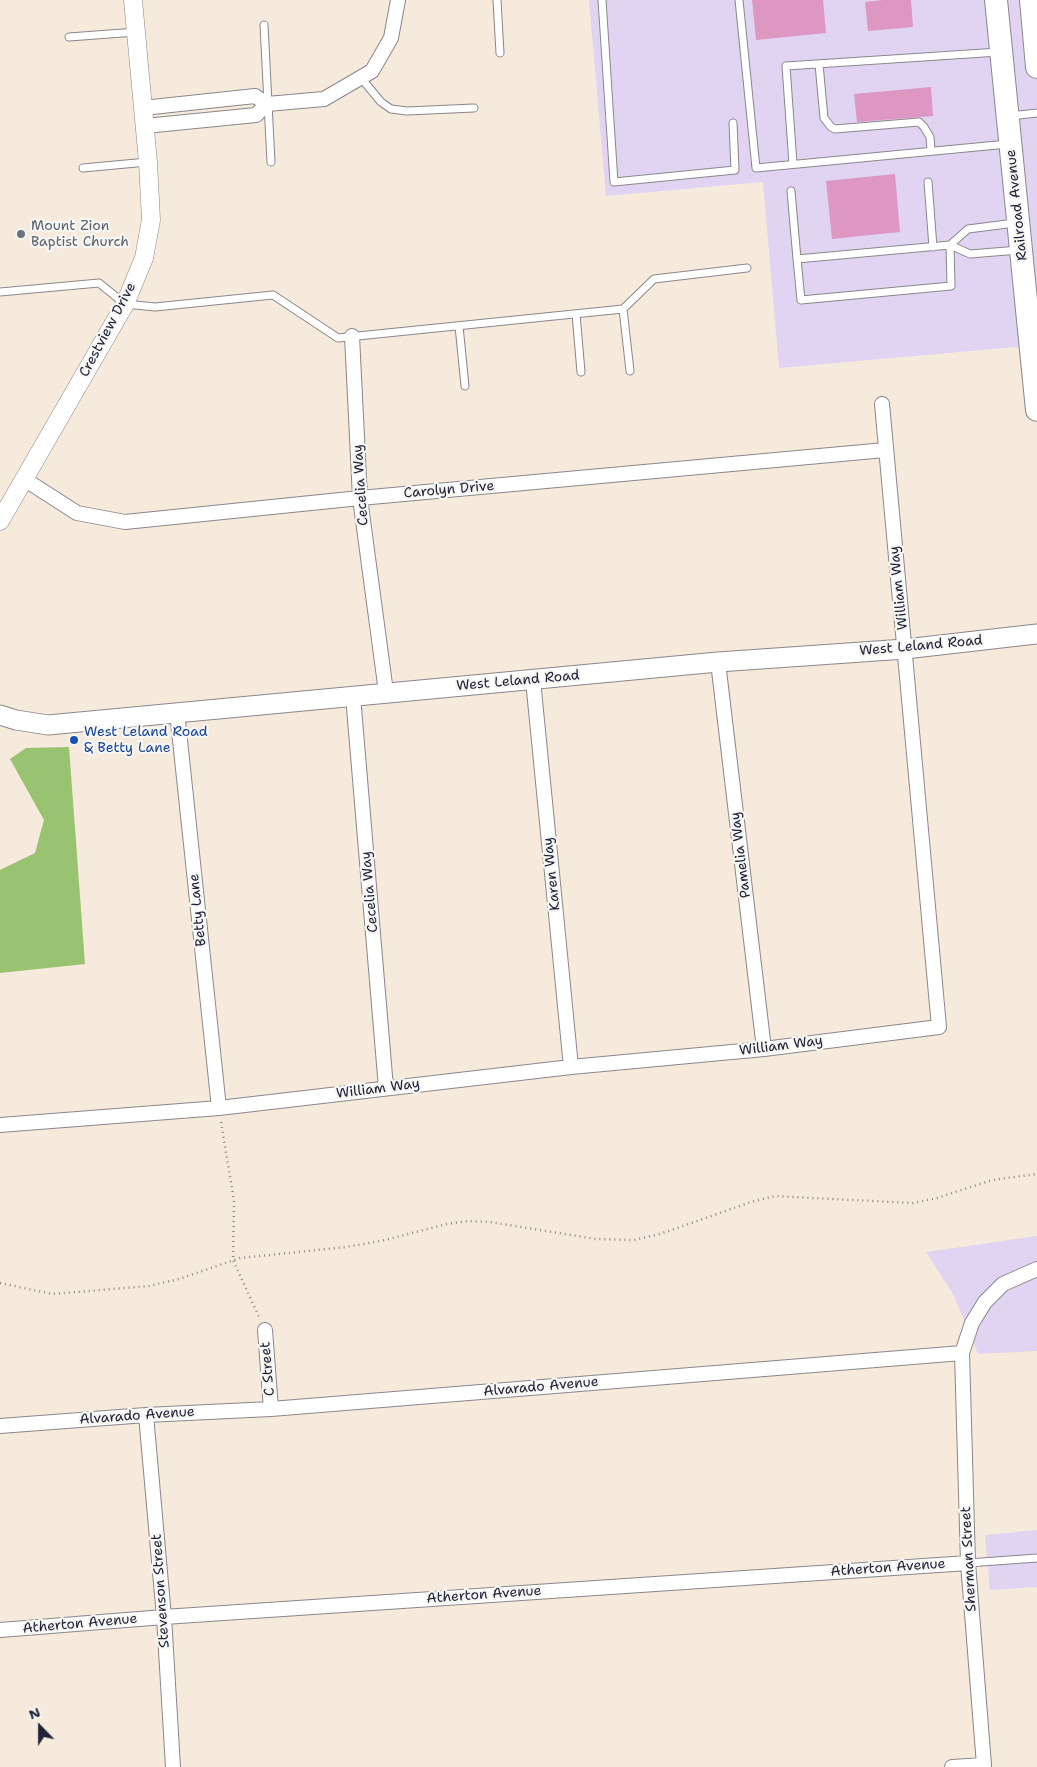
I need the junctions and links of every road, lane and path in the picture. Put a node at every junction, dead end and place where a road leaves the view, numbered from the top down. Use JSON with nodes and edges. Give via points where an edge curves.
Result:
{"nodes":[{"id":1,"x":133,"y":0,"type":"edge"},
{"id":2,"x":398,"y":0,"type":"edge"},
{"id":3,"x":497,"y":0,"type":"edge"},
{"id":4,"x":602,"y":0,"type":"edge"},
{"id":5,"x":739,"y":0,"type":"edge"},
{"id":6,"x":996,"y":0,"type":"edge"},
{"id":7,"x":1033,"y":10,"type":"edge"},
{"id":8,"x":264,"y":24,"type":"dead end"},
{"id":9,"x":136,"y":32,"type":"junction"},
{"id":10,"x":69,"y":38,"type":"dead end"},
{"id":11,"x":1002,"y":52,"type":"junction"},
{"id":12,"x":500,"y":53,"type":"dead end"},
{"id":13,"x":819,"y":64,"type":"junction"},
{"id":14,"x":1037,"y":67,"type":"edge"},
{"id":15,"x":361,"y":78,"type":"junction"},
{"id":16,"x":202,"y":102,"type":"junction"},
{"id":17,"x":267,"y":104,"type":"junction"},
{"id":18,"x":143,"y":108,"type":"junction"},
{"id":19,"x":474,"y":108,"type":"dead end"},
{"id":20,"x":1037,"y":113,"type":"edge"},
{"id":21,"x":1008,"y":116,"type":"junction"},
{"id":22,"x":204,"y":120,"type":"junction"},
{"id":23,"x":733,"y":123,"type":"dead end"},
{"id":24,"x":145,"y":126,"type":"junction"},
{"id":25,"x":1011,"y":144,"type":"junction"},
{"id":26,"x":932,"y":151,"type":"junction"},
{"id":27,"x":148,"y":162,"type":"junction"},
{"id":28,"x":271,"y":162,"type":"dead end"},
{"id":29,"x":793,"y":164,"type":"junction"},
{"id":30,"x":83,"y":168,"type":"dead end"},
{"id":31,"x":928,"y":182,"type":"dead end"},
{"id":32,"x":791,"y":191,"type":"dead end"},
{"id":33,"x":1018,"y":223,"type":"junction"},
{"id":34,"x":950,"y":245,"type":"junction"},
{"id":35,"x":933,"y":247,"type":"junction"},
{"id":36,"x":1021,"y":250,"type":"junction"},
{"id":37,"x":797,"y":259,"type":"junction"},
{"id":38,"x":747,"y":268,"type":"dead end"},
{"id":39,"x":0,"y":292,"type":"edge"},
{"id":40,"x":125,"y":304,"type":"junction"},
{"id":41,"x":1032,"y":307,"type":"edge"},
{"id":42,"x":623,"y":309,"type":"junction"},
{"id":43,"x":576,"y":314,"type":"junction"},
{"id":44,"x":459,"y":326,"type":"junction"},
{"id":45,"x":352,"y":336,"type":"junction"},
{"id":46,"x":630,"y":371,"type":"dead end"},
{"id":47,"x":581,"y":372,"type":"dead end"},
{"id":48,"x":465,"y":386,"type":"dead end"},
{"id":49,"x":1037,"y":403,"type":"edge"},
{"id":50,"x":882,"y":404,"type":"dead end"},
{"id":51,"x":1037,"y":410,"type":"edge"},
{"id":52,"x":885,"y":450,"type":"junction"},
{"id":53,"x":24,"y":479,"type":"junction"},
{"id":54,"x":360,"y":498,"type":"junction"},
{"id":55,"x":0,"y":521,"type":"edge"},
{"id":56,"x":1037,"y":634,"type":"edge"},
{"id":57,"x":905,"y":649,"type":"junction"},
{"id":58,"x":718,"y":662,"type":"junction"},
{"id":59,"x":533,"y":680,"type":"junction"},
{"id":60,"x":386,"y":692,"type":"junction"},
{"id":61,"x":353,"y":696,"type":"junction"},
{"id":62,"x":177,"y":712,"type":"junction"},
{"id":63,"x":0,"y":715,"type":"edge"},
{"id":64,"x":764,"y":1049,"type":"junction"},
{"id":65,"x":572,"y":1067,"type":"junction"},
{"id":66,"x":386,"y":1088,"type":"junction"},
{"id":67,"x":219,"y":1108,"type":"junction"},
{"id":68,"x":0,"y":1125,"type":"edge"},
{"id":69,"x":1037,"y":1174,"type":"edge"},
{"id":70,"x":233,"y":1260,"type":"junction"},
{"id":71,"x":1036,"y":1268,"type":"edge"},
{"id":72,"x":0,"y":1283,"type":"edge"},
{"id":73,"x":265,"y":1330,"type":"joint"},
{"id":74,"x":962,"y":1353,"type":"junction"},
{"id":75,"x":271,"y":1409,"type":"junction"},
{"id":76,"x":146,"y":1415,"type":"junction"},
{"id":77,"x":0,"y":1426,"type":"edge"},
{"id":78,"x":1037,"y":1558,"type":"edge"},
{"id":79,"x":968,"y":1563,"type":"junction"},
{"id":80,"x":164,"y":1617,"type":"junction"},
{"id":81,"x":0,"y":1630,"type":"edge"},
{"id":82,"x":172,"y":1767,"type":"edge"},
{"id":83,"x":952,"y":1767,"type":"edge"}],
"edges":[{"from":1,"to":9,"type":"street","name":"Crestview Drive"},
{"from":2,"to":15,"type":"street","via":[[391,38],[372,71]]},
{"from":3,"to":12,"type":"lane"},
{"from":4,"to":23,"type":"lane","via":[[614,182],[736,170]]},
{"from":5,"to":29,"type":"lane","via":[[756,168]]},
{"from":6,"to":11,"type":"highway","name":"Railroad Avenue"},
{"from":7,"to":14,"type":"highway"},
{"from":8,"to":17,"type":"lane"},
{"from":9,"to":10,"type":"lane"},
{"from":9,"to":18,"type":"street","name":"Crestview Drive"},
{"from":11,"to":13,"type":"lane"},
{"from":11,"to":21,"type":"highway","name":"Railroad Avenue"},
{"from":13,"to":26,"type":"lane","via":[[824,118],[831,127],[919,122],[930,137]]},
{"from":13,"to":29,"type":"lane","via":[[786,66]]},
{"from":15,"to":17,"type":"street","via":[[324,99]]},
{"from":15,"to":19,"type":"lane","via":[[391,109]]},
{"from":16,"to":17,"type":"street","via":[[255,96]]},
{"from":16,"to":18,"type":"street"},
{"from":16,"to":22,"type":"lane"},
{"from":17,"to":22,"type":"street","via":[[256,115]]},
{"from":17,"to":28,"type":"lane"},
{"from":18,"to":24,"type":"street","name":"Crestview Drive"},
{"from":20,"to":21,"type":"lane"},
{"from":21,"to":25,"type":"highway","name":"Railroad Avenue"},
{"from":22,"to":24,"type":"street"},
{"from":24,"to":27,"type":"street","name":"Crestview Drive"},
{"from":25,"to":26,"type":"lane"},
{"from":25,"to":33,"type":"highway","name":"Railroad Avenue"},
{"from":26,"to":29,"type":"lane"},
{"from":27,"to":30,"type":"lane"},
{"from":27,"to":40,"type":"street","name":"Crestview Drive","via":[[151,220],[144,258]]},
{"from":31,"to":35,"type":"lane"},
{"from":32,"to":37,"type":"lane"},
{"from":33,"to":34,"type":"lane","via":[[968,229]]},
{"from":33,"to":36,"type":"highway","name":"Railroad Avenue"},
{"from":34,"to":35,"type":"lane"},
{"from":34,"to":36,"type":"lane","via":[[970,254]]},
{"from":34,"to":37,"type":"lane","via":[[951,286],[801,300]]},
{"from":35,"to":37,"type":"lane"},
{"from":36,"to":41,"type":"highway","name":"Railroad Avenue"},
{"from":38,"to":42,"type":"lane","via":[[654,279]]},
{"from":39,"to":40,"type":"lane","via":[[99,283]]},
{"from":40,"to":45,"type":"lane","via":[[156,307],[273,295],[338,338]]},
{"from":40,"to":53,"type":"street","name":"Crestview Drive"},
{"from":41,"to":49,"type":"highway","name":"Railroad Avenue"},
{"from":42,"to":43,"type":"lane"},
{"from":42,"to":46,"type":"lane"},
{"from":43,"to":44,"type":"lane"},
{"from":43,"to":47,"type":"lane"},
{"from":44,"to":45,"type":"lane"},
{"from":44,"to":48,"type":"lane"},
{"from":45,"to":54,"type":"street","name":"Cecelia Way"},
{"from":49,"to":51,"type":"highway","name":"Railroad Avenue"},
{"from":50,"to":52,"type":"street","name":"William Way"},
{"from":52,"to":54,"type":"street","name":"Carolyn Drive"},
{"from":52,"to":57,"type":"street","name":"William Way"},
{"from":53,"to":54,"type":"street","name":"Carolyn Drive","via":[[77,512],[125,522]]},
{"from":53,"to":55,"type":"street","name":"Crestview Drive"},
{"from":54,"to":60,"type":"street","name":"Cecelia Way"},
{"from":56,"to":57,"type":"main road","name":"West Leland Road"},
{"from":57,"to":58,"type":"main road","name":"West Leland Road"},
{"from":57,"to":64,"type":"street","name":"William Way","via":[[939,1027]]},
{"from":58,"to":59,"type":"main road","name":"West Leland Road"},
{"from":58,"to":64,"type":"street","name":"Pamelia Way"},
{"from":59,"to":60,"type":"main road","name":"West Leland Road"},
{"from":59,"to":65,"type":"street","name":"Karen Way"},
{"from":60,"to":61,"type":"main road","name":"West Leland Road"},
{"from":61,"to":62,"type":"main road","name":"West Leland Road"},
{"from":61,"to":66,"type":"street","name":"Cecelia Way"},
{"from":62,"to":63,"type":"main road","name":"West Leland Road","via":[[48,725]]},
{"from":62,"to":67,"type":"street","name":"Betty Lane"},
{"from":64,"to":65,"type":"street","name":"William Way"},
{"from":65,"to":66,"type":"street","name":"William Way"},
{"from":66,"to":67,"type":"street","name":"William Way"},
{"from":67,"to":68,"type":"street","name":"William Way"},
{"from":67,"to":70,"type":"path","via":[[234,1201]]},
{"from":69,"to":70,"type":"path","via":[[982,1183],[913,1203],[775,1196],[634,1240],[596,1239],[466,1221],[346,1247]]},
{"from":70,"to":72,"type":"path","via":[[169,1282],[139,1286],[52,1294]]},
{"from":70,"to":73,"type":"path"},
{"from":71,"to":74,"type":"street","via":[[1003,1284],[985,1302],[972,1323]]},
{"from":73,"to":75,"type":"street","name":"C Street"},
{"from":74,"to":75,"type":"street","name":"Alvarado Avenue"},
{"from":74,"to":79,"type":"street","name":"Sherman Street"},
{"from":75,"to":76,"type":"street","name":"Alvarado Avenue"},
{"from":76,"to":77,"type":"street","name":"Alvarado Avenue"},
{"from":76,"to":80,"type":"street","name":"Stevenson Street"},
{"from":78,"to":79,"type":"lane"},
{"from":79,"to":80,"type":"street","name":"Atherton Avenue"},
{"from":79,"to":83,"type":"street","name":"Sherman Street","via":[[984,1764]]},
{"from":80,"to":81,"type":"street","name":"Atherton Avenue"},
{"from":80,"to":82,"type":"street","name":"Stevenson Street"}]}
